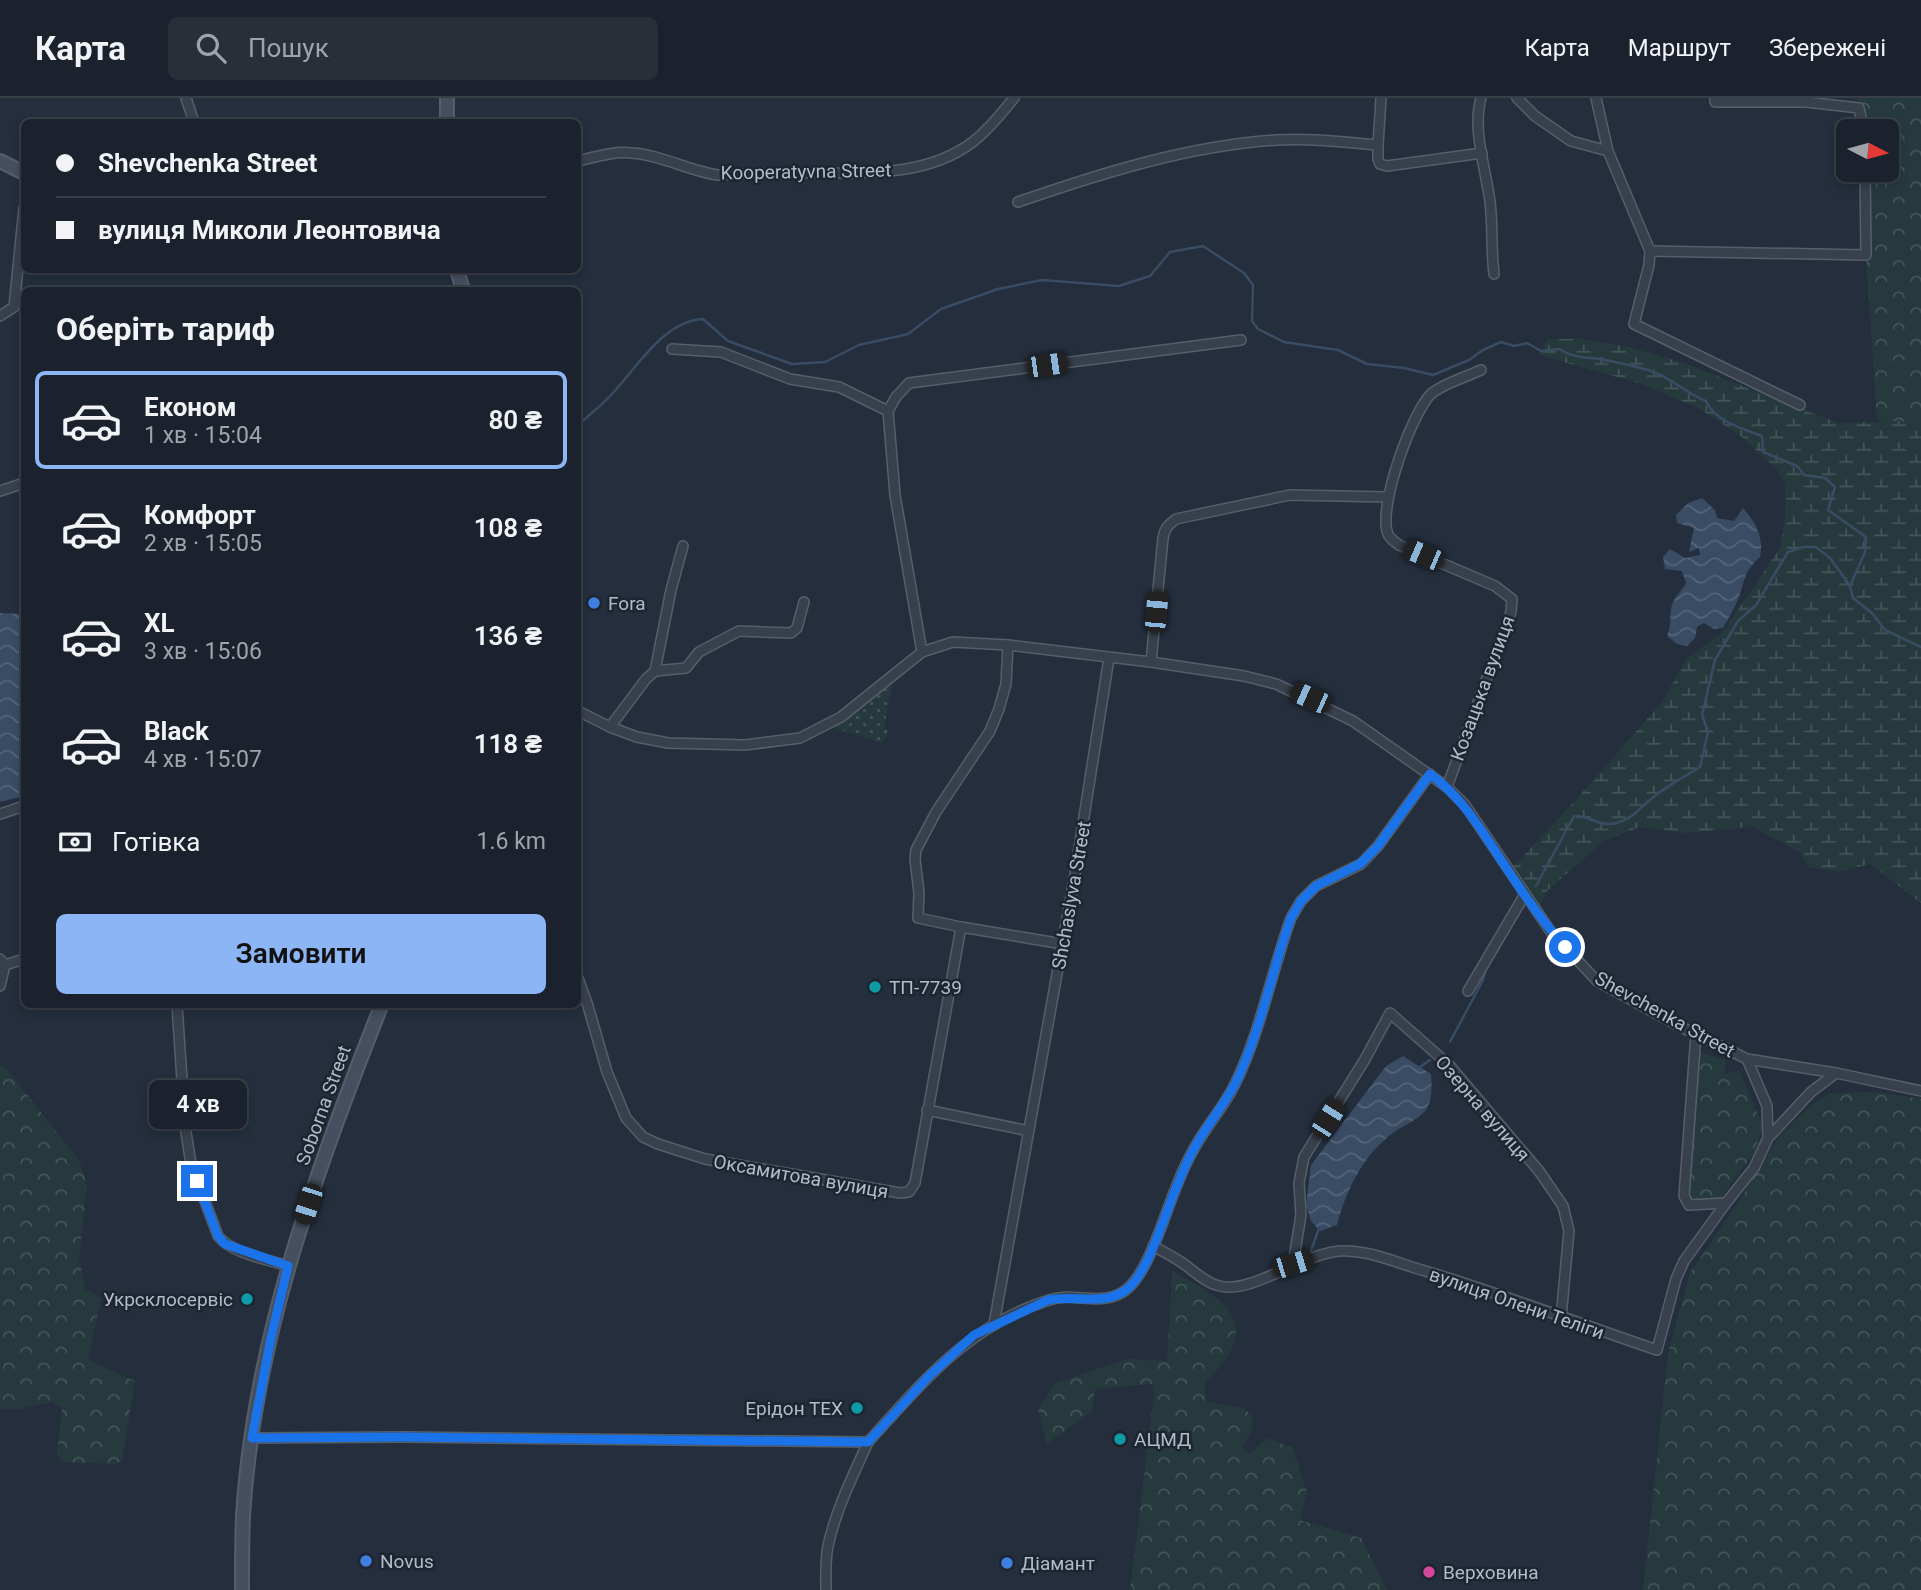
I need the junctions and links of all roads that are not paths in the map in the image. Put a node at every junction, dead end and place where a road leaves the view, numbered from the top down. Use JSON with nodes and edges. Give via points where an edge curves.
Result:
{"nodes":[{"id":1,"x":186,"y":98,"type":"edge"},
{"id":2,"x":447,"y":98,"type":"edge"},
{"id":3,"x":1014,"y":98,"type":"edge"},
{"id":4,"x":1381,"y":98,"type":"edge"},
{"id":5,"x":1481,"y":98,"type":"edge"},
{"id":6,"x":1517,"y":98,"type":"edge"},
{"id":7,"x":1596,"y":98,"type":"edge"},
{"id":8,"x":1715,"y":98,"type":"edge"},
{"id":9,"x":193,"y":119,"type":"edge"},
{"id":10,"x":447,"y":119,"type":"edge"},
{"id":11,"x":1861,"y":119,"type":"edge"},
{"id":12,"x":1378,"y":145,"type":"junction"},
{"id":13,"x":1608,"y":151,"type":"junction"},
{"id":14,"x":1482,"y":153,"type":"junction"},
{"id":15,"x":581,"y":160,"type":"edge"},
{"id":16,"x":0,"y":161,"type":"edge"},
{"id":17,"x":21,"y":172,"type":"edge"},
{"id":18,"x":1864,"y":182,"type":"edge"},
{"id":19,"x":1018,"y":202,"type":"dead end"},
{"id":20,"x":21,"y":238,"type":"edge"},
{"id":21,"x":1650,"y":251,"type":"junction"},
{"id":22,"x":1494,"y":274,"type":"dead end"},
{"id":23,"x":0,"y":316,"type":"edge"},
{"id":24,"x":1241,"y":340,"type":"dead end"},
{"id":25,"x":672,"y":349,"type":"dead end"},
{"id":26,"x":1481,"y":370,"type":"dead end"},
{"id":27,"x":1800,"y":405,"type":"dead end"},
{"id":28,"x":888,"y":411,"type":"junction"},
{"id":29,"x":21,"y":483,"type":"edge"},
{"id":30,"x":0,"y":491,"type":"edge"},
{"id":31,"x":1387,"y":497,"type":"junction"},
{"id":32,"x":683,"y":546,"type":"dead end"},
{"id":33,"x":804,"y":602,"type":"dead end"},
{"id":34,"x":1008,"y":645,"type":"junction"},
{"id":35,"x":922,"y":652,"type":"junction"},
{"id":36,"x":1110,"y":658,"type":"junction"},
{"id":37,"x":1151,"y":662,"type":"junction"},
{"id":38,"x":655,"y":671,"type":"junction"},
{"id":39,"x":581,"y":712,"type":"edge"},
{"id":40,"x":610,"y":727,"type":"junction"},
{"id":41,"x":1430,"y":774,"type":"junction"},
{"id":42,"x":1447,"y":787,"type":"junction"},
{"id":43,"x":21,"y":807,"type":"edge"},
{"id":44,"x":0,"y":814,"type":"edge"},
{"id":45,"x":1525,"y":894,"type":"junction"},
{"id":46,"x":961,"y":928,"type":"junction"},
{"id":47,"x":1063,"y":944,"type":"junction"},
{"id":48,"x":21,"y":959,"type":"edge"},
{"id":49,"x":2,"y":962,"type":"edge"},
{"id":50,"x":0,"y":986,"type":"edge"},
{"id":51,"x":581,"y":986,"type":"edge"},
{"id":52,"x":1468,"y":991,"type":"dead end"},
{"id":53,"x":177,"y":1008,"type":"edge"},
{"id":54,"x":380,"y":1008,"type":"edge"},
{"id":55,"x":1696,"y":1034,"type":"junction"},
{"id":56,"x":1747,"y":1059,"type":"junction"},
{"id":57,"x":1836,"y":1073,"type":"junction"},
{"id":58,"x":1921,"y":1091,"type":"edge"},
{"id":59,"x":927,"y":1110,"type":"junction"},
{"id":60,"x":1029,"y":1131,"type":"junction"},
{"id":61,"x":1768,"y":1138,"type":"junction"},
{"id":62,"x":1726,"y":1203,"type":"junction"},
{"id":63,"x":1153,"y":1246,"type":"junction"},
{"id":64,"x":1293,"y":1264,"type":"junction"},
{"id":65,"x":288,"y":1266,"type":"junction"},
{"id":66,"x":1561,"y":1318,"type":"junction"},
{"id":67,"x":994,"y":1324,"type":"junction"},
{"id":68,"x":252,"y":1438,"type":"junction"},
{"id":69,"x":868,"y":1442,"type":"junction"},
{"id":70,"x":242,"y":1590,"type":"edge"},
{"id":71,"x":826,"y":1590,"type":"edge"}],
"edges":[{"from":1,"to":9,"type":"street"},
{"from":2,"to":10,"type":"main road"},
{"from":3,"to":15,"type":"street","name":"Kooperatyvna Street","via":[[975,141],[938,161],[896,170],[718,174],[633,153]]},
{"from":4,"to":12,"type":"street"},
{"from":5,"to":14,"type":"street"},
{"from":6,"to":13,"type":"street","via":[[1571,141]]},
{"from":7,"to":13,"type":"street"},
{"from":8,"to":11,"type":"street","via":[[1715,102],[1832,103],[1859,108]]},
{"from":12,"to":14,"type":"street","via":[[1380,164],[1387,166]]},
{"from":12,"to":19,"type":"street","via":[[1304,139],[1233,145],[1112,170]]},
{"from":13,"to":21,"type":"street"},
{"from":14,"to":22,"type":"street","via":[[1491,205]]},
{"from":16,"to":17,"type":"main road"},
{"from":18,"to":21,"type":"street","via":[[1866,255]]},
{"from":20,"to":23,"type":"street","via":[[14,307]]},
{"from":21,"to":27,"type":"street","via":[[1634,324]]},
{"from":24,"to":28,"type":"street","via":[[909,383]]},
{"from":25,"to":28,"type":"street","via":[[721,352],[790,379],[839,387]]},
{"from":26,"to":31,"type":"street","name":"Козацька вулиця","via":[[1432,393],[1403,446]]},
{"from":28,"to":35,"type":"street","via":[[895,495]]},
{"from":29,"to":30,"type":"street"},
{"from":31,"to":37,"type":"street","via":[[1290,495],[1176,519],[1163,538]]},
{"from":31,"to":42,"type":"street","name":"Козацька вулиця","via":[[1391,539],[1495,586],[1512,599]]},
{"from":32,"to":38,"type":"street"},
{"from":33,"to":38,"type":"street","via":[[797,628],[790,633],[739,631],[699,652],[686,668]]},
{"from":34,"to":35,"type":"street","name":"Shevchenka Street","via":[[953,642]]},
{"from":34,"to":36,"type":"street","name":"Shevchenka Street"},
{"from":34,"to":46,"type":"street","via":[[1006,684],[990,731],[916,850],[918,918]]},
{"from":35,"to":40,"type":"street","name":"Shevchenka Street","via":[[841,717],[800,738],[690,745],[637,737]]},
{"from":36,"to":37,"type":"street","name":"Shevchenka Street"},
{"from":36,"to":47,"type":"street","name":"Shchaslyva Street"},
{"from":37,"to":41,"type":"street","name":"Shevchenka Street","via":[[1276,684],[1353,721]]},
{"from":38,"to":40,"type":"street"},
{"from":39,"to":40,"type":"street","name":"Shevchenka Street"},
{"from":41,"to":42,"type":"street","name":"Shevchenka Street"},
{"from":41,"to":63,"type":"street","name":"Козацька вулиця","via":[[1378,846],[1360,864],[1316,886],[1291,918],[1235,1084],[1195,1146]]},
{"from":42,"to":45,"type":"street","name":"Shevchenka Street","via":[[1465,805]]},
{"from":43,"to":44,"type":"street"},
{"from":45,"to":52,"type":"street"},
{"from":45,"to":55,"type":"street","name":"Shevchenka Street","via":[[1551,932],[1597,981]]},
{"from":46,"to":47,"type":"street"},
{"from":46,"to":59,"type":"street","name":"Оксамитова вулиця"},
{"from":47,"to":60,"type":"street","name":"Shchaslyva Street"},
{"from":48,"to":49,"type":"street"},
{"from":49,"to":50,"type":"street"},
{"from":51,"to":59,"type":"street","name":"Оксамитова вулиця","via":[[626,1118],[643,1137],[658,1144],[705,1159],[909,1192],[915,1183]]},
{"from":53,"to":65,"type":"street","via":[[191,1164],[218,1236],[234,1248]]},
{"from":54,"to":65,"type":"main road","name":"Soborna Street"},
{"from":55,"to":56,"type":"street","name":"Shevchenka Street"},
{"from":55,"to":62,"type":"street","via":[[1684,1196],[1695,1206]]},
{"from":56,"to":57,"type":"street","name":"Shevchenka Street"},
{"from":56,"to":61,"type":"street","via":[[1767,1106]]},
{"from":57,"to":58,"type":"street","name":"Shevchenka Street"},
{"from":57,"to":61,"type":"street","via":[[1811,1092]]},
{"from":59,"to":60,"type":"street"},
{"from":60,"to":67,"type":"street","name":"Shchaslyva Street"},
{"from":61,"to":62,"type":"street","name":"вулиця Олени Теліги","via":[[1754,1168]]},
{"from":62,"to":66,"type":"street","name":"вулиця Олени Теліги","via":[[1684,1261],[1657,1350]]},
{"from":63,"to":64,"type":"street","name":"вулиця Олени Теліги","via":[[1216,1286],[1229,1287],[1275,1274]]},
{"from":63,"to":67,"type":"street","name":"Козацька вулиця","via":[[1140,1274],[1115,1296],[1102,1300],[1059,1297]]},
{"from":64,"to":66,"type":"street","name":"вулиця Олени Теліги","via":[[1330,1252],[1365,1254],[1470,1284]]},
{"from":64,"to":66,"type":"street","name":"Озерна вулиця","via":[[1304,1157],[1390,1013],[1449,1065],[1563,1206],[1569,1231]]},
{"from":65,"to":68,"type":"main road","name":"Soborna Street"},
{"from":67,"to":69,"type":"street","name":"Козацька вулиця","via":[[967,1341]]},
{"from":68,"to":69,"type":"street"},
{"from":68,"to":70,"type":"main road","name":"Soborna Street","via":[[243,1517]]},
{"from":69,"to":71,"type":"street","name":"Козацька вулиця","via":[[832,1531]]}]}
